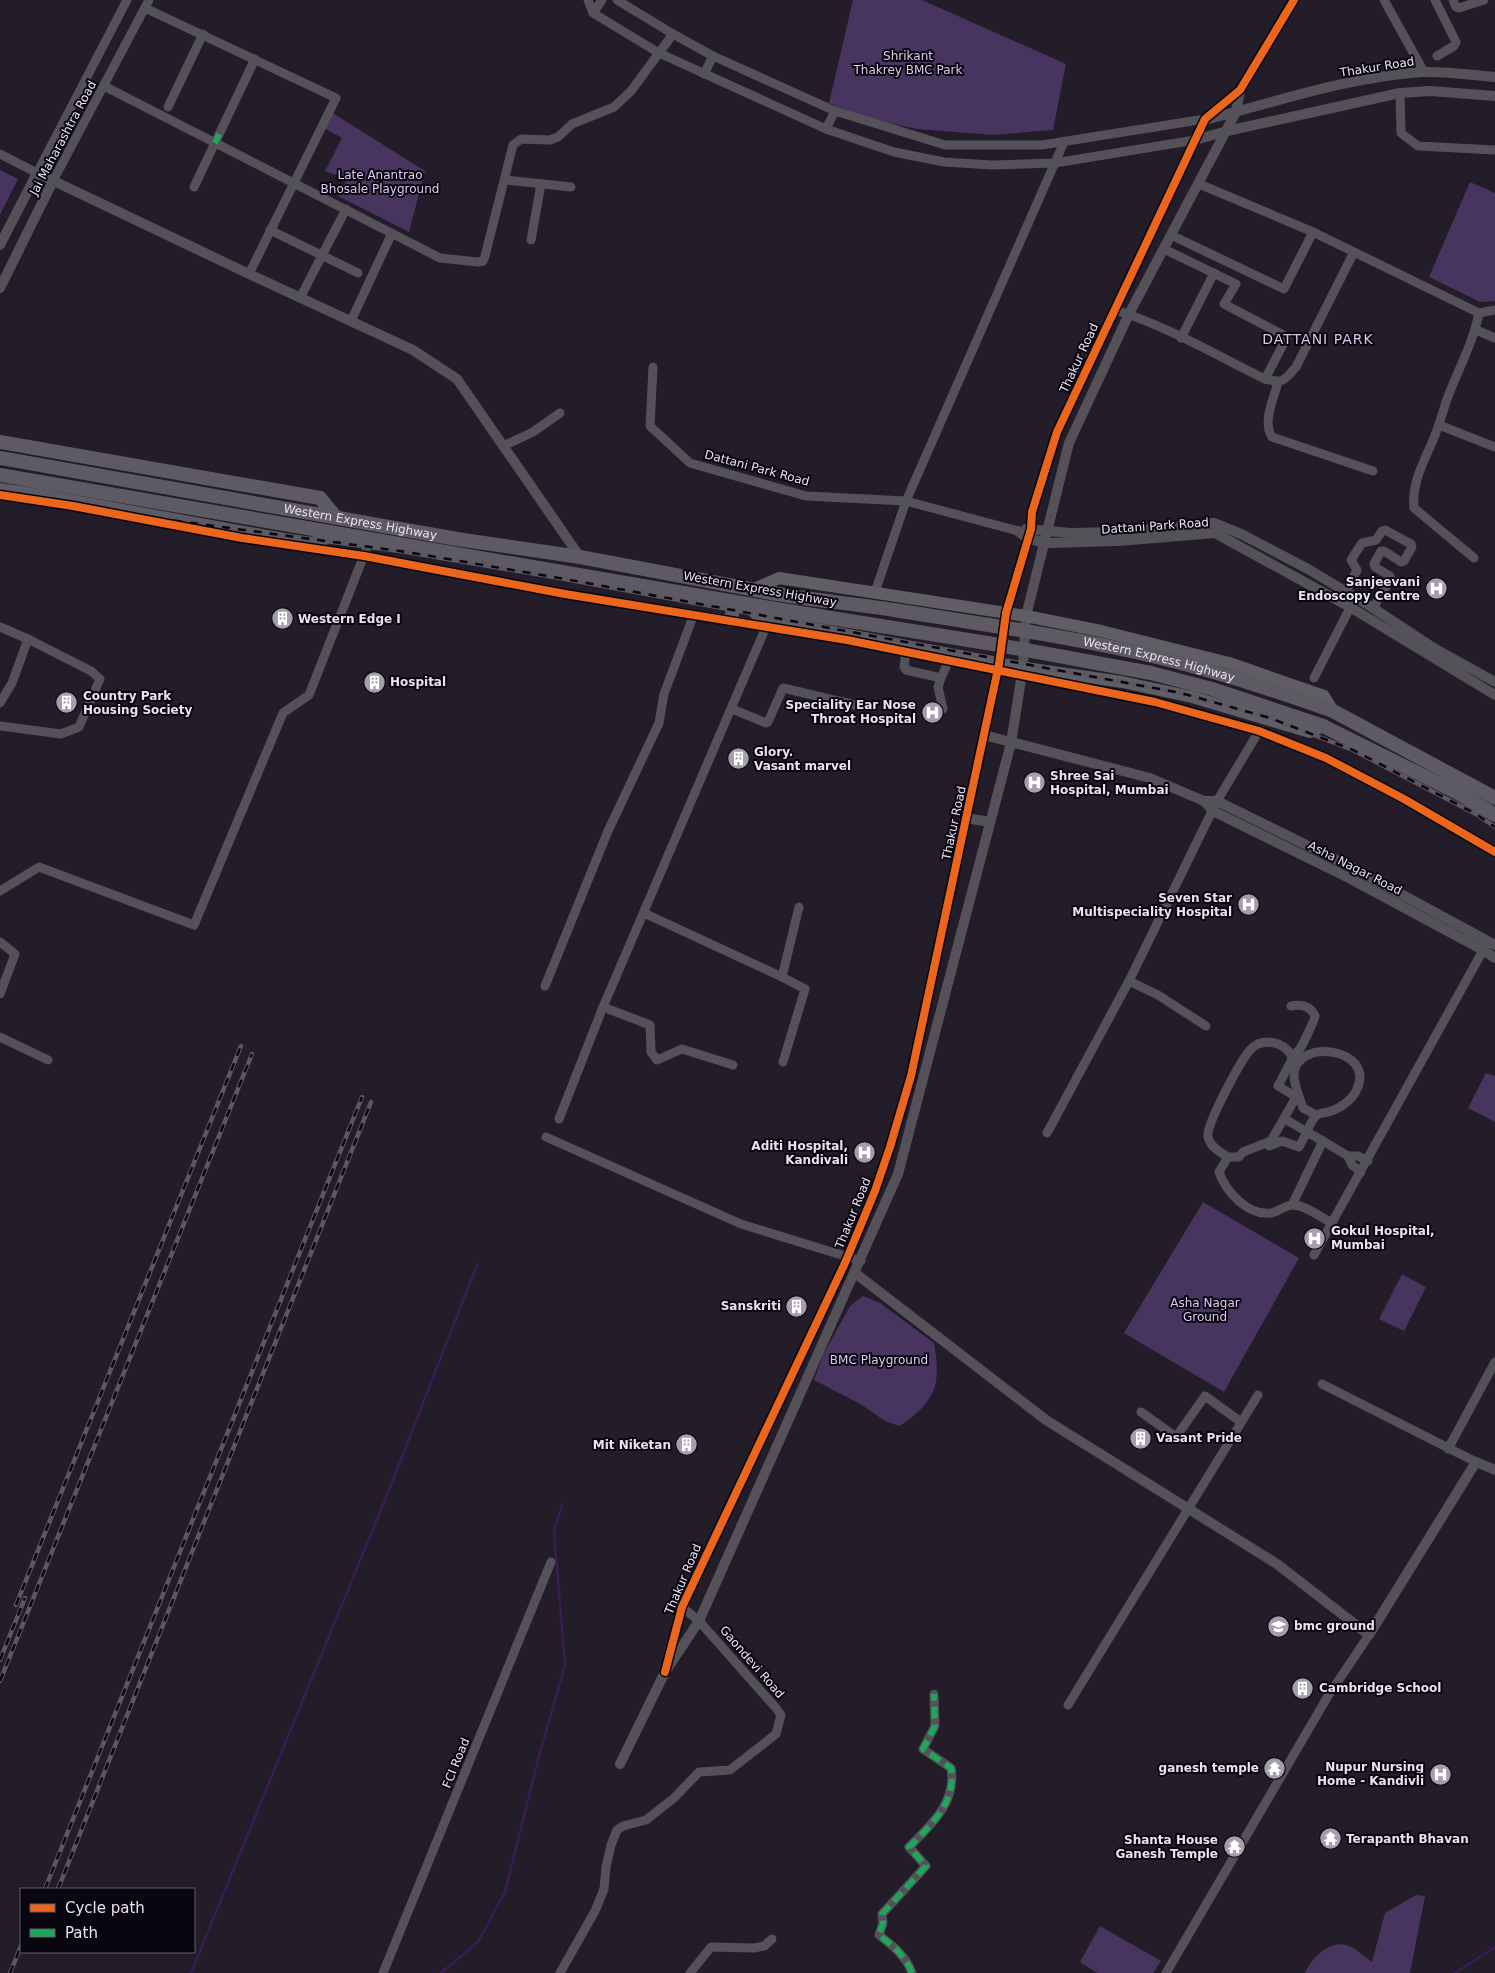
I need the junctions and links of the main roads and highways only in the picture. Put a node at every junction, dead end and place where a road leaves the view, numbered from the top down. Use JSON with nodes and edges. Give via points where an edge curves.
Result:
{"nodes":[{"id":1,"x":0,"y":442,"type":"edge"},
{"id":2,"x":0,"y":458,"type":"edge"},
{"id":3,"x":0,"y":475,"type":"edge"},
{"id":4,"x":0,"y":490,"type":"edge"},
{"id":5,"x":335,"y":516,"type":"junction"},
{"id":6,"x":333,"y":533,"type":"junction"},
{"id":7,"x":759,"y":591,"type":"junction"},
{"id":8,"x":740,"y":603,"type":"junction"},
{"id":9,"x":731,"y":620,"type":"road end"},
{"id":10,"x":1332,"y":711,"type":"junction"},
{"id":11,"x":1323,"y":726,"type":"junction"},
{"id":12,"x":1495,"y":798,"type":"edge"},
{"id":13,"x":1495,"y":815,"type":"edge"}],
"edges":[{"from":1,"to":5,"type":"highway","via":[[320,498]]},
{"from":2,"to":5,"type":"highway","name":"Western Express Highway"},
{"from":3,"to":6,"type":"highway","name":"Western Express Highway"},
{"from":4,"to":6,"type":"highway","via":[[311,545]]},
{"from":5,"to":7,"type":"highway","name":"Western Express Highway"},
{"from":6,"to":8,"type":"highway","name":"Western Express Highway"},
{"from":7,"to":10,"type":"highway","name":"Western Express Highway","bridge":true,"via":[[911,612],[1139,653],[1251,683]]},
{"from":7,"to":10,"type":"main road","via":[[779,578],[1026,616],[1101,631],[1229,663],[1324,696]]},
{"from":8,"to":9,"type":"highway"},
{"from":8,"to":11,"type":"highway","name":"Western Express Highway","bridge":true,"via":[[993,644],[1151,674],[1212,689]]},
{"from":8,"to":11,"type":"main road","via":[[768,623],[998,667],[1122,682],[1192,697],[1310,732]]},
{"from":10,"to":12,"type":"highway","name":"Western Express Highway"},
{"from":11,"to":13,"type":"highway","name":"Western Express Highway","via":[[1456,792]]}]}
